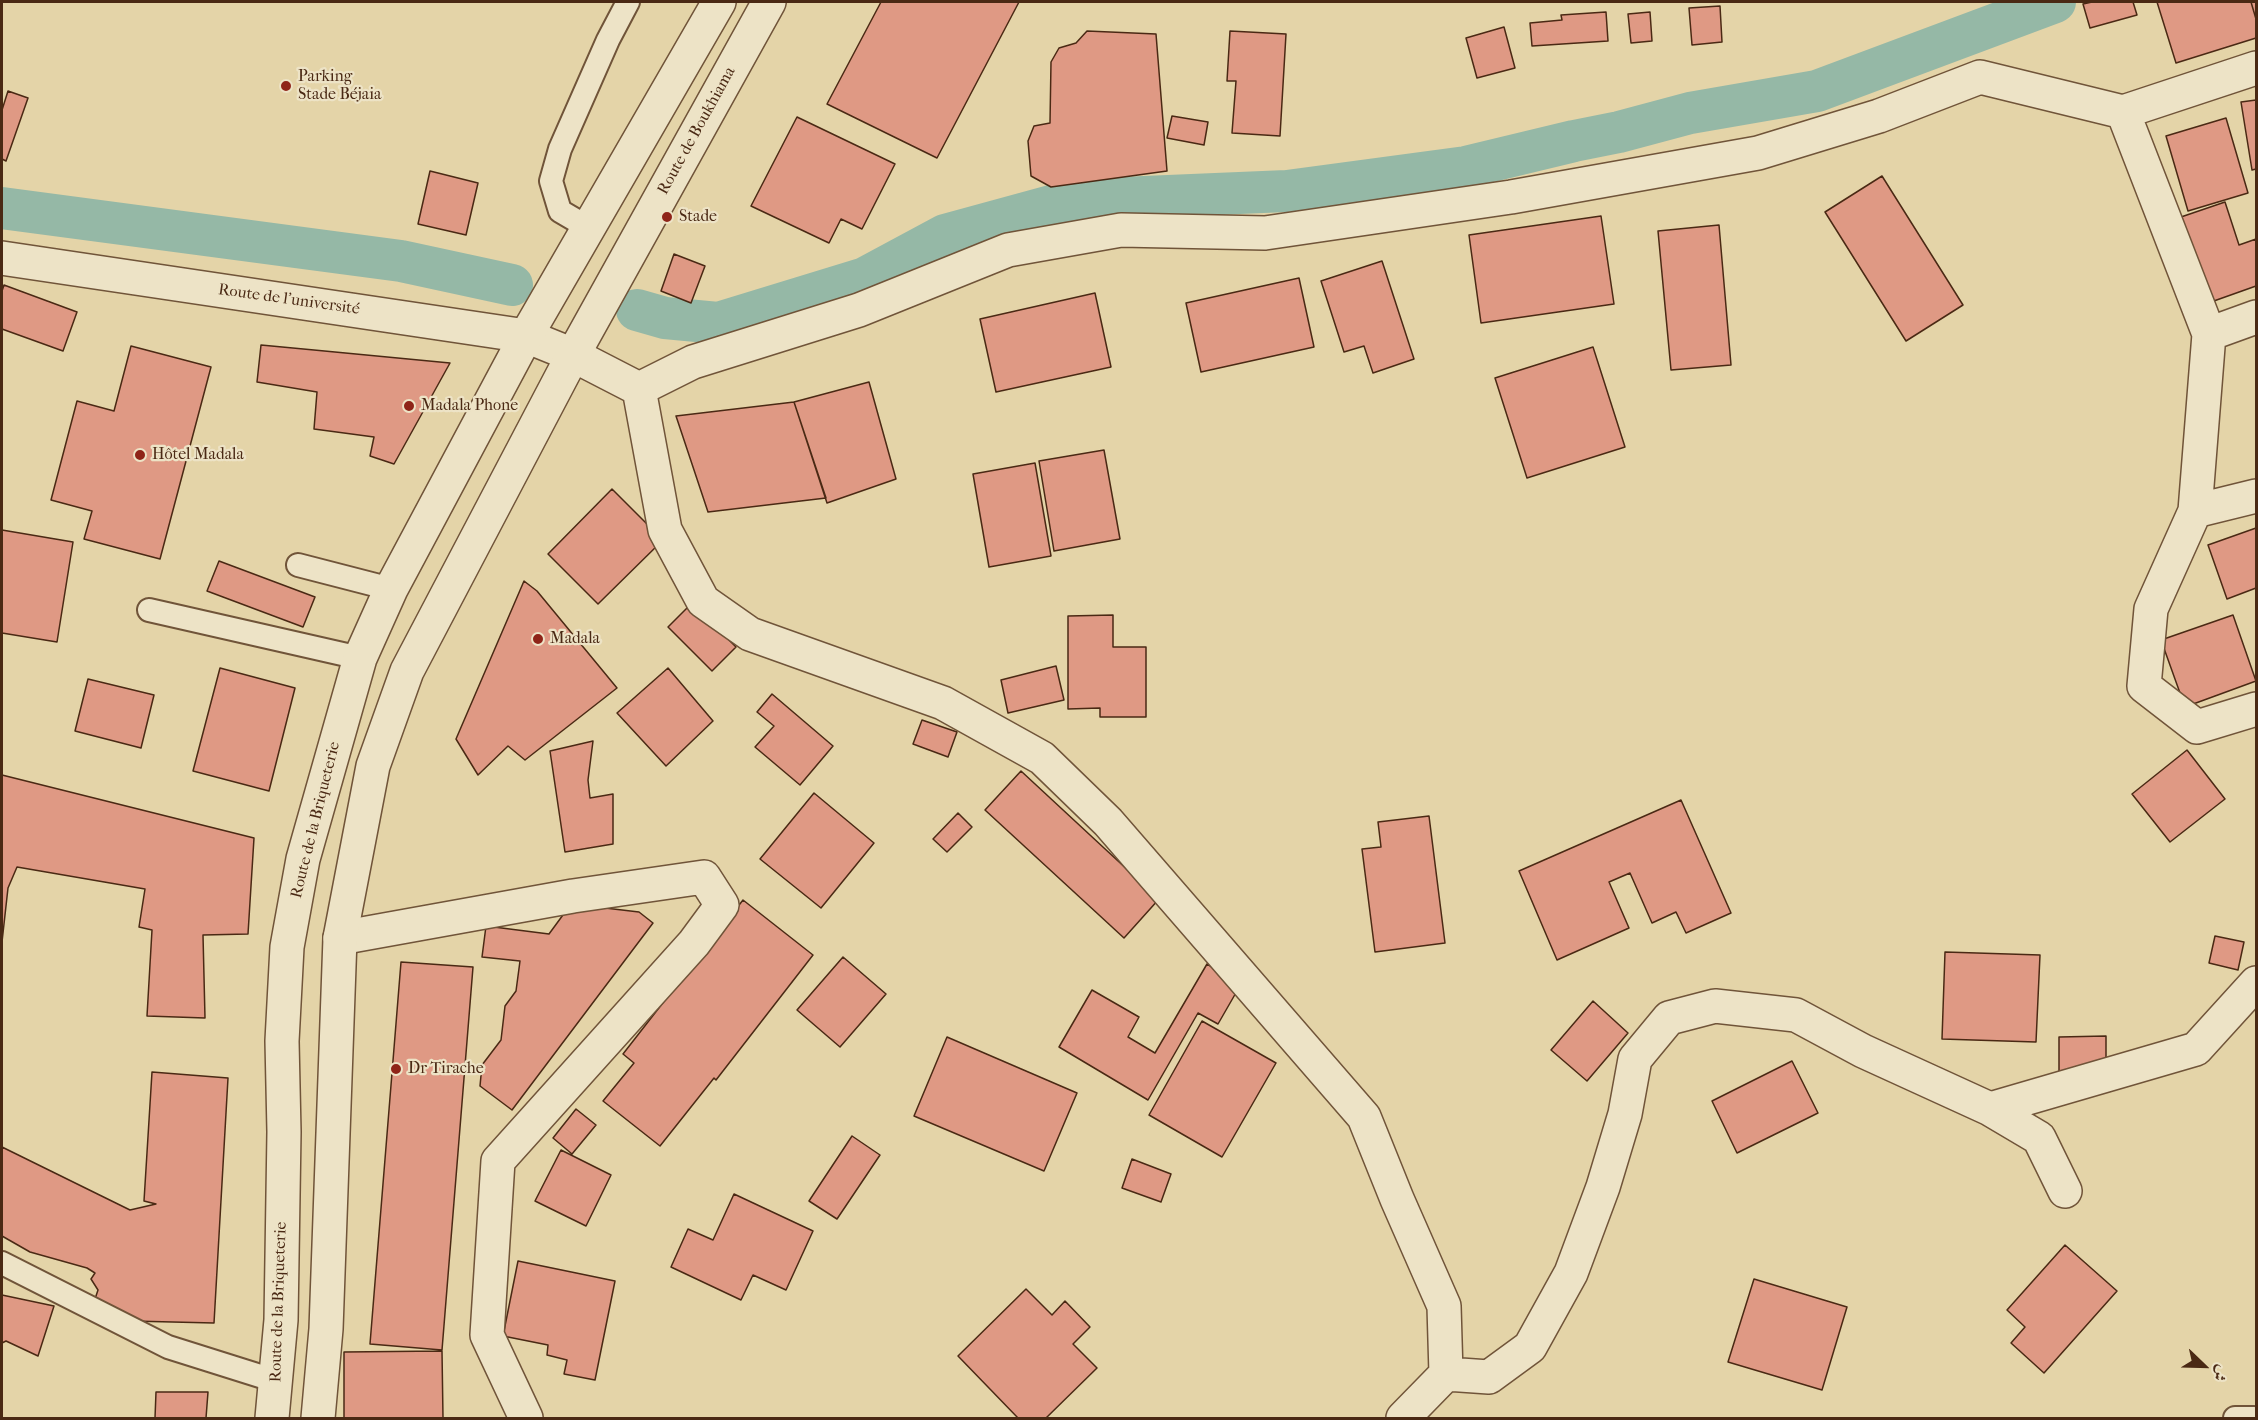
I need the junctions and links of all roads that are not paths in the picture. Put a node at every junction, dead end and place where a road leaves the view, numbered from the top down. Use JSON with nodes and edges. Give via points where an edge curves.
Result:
{"nodes":[{"id":1,"x":628,"y":2,"type":"edge"},
{"id":2,"x":719,"y":2,"type":"edge"},
{"id":3,"x":770,"y":2,"type":"edge"},
{"id":4,"x":2256,"y":68,"type":"edge"},
{"id":5,"x":2123,"y":112,"type":"junction"},
{"id":6,"x":589,"y":228,"type":"junction"},
{"id":7,"x":2,"y":258,"type":"edge"},
{"id":8,"x":2256,"y":317,"type":"edge"},
{"id":9,"x":2209,"y":334,"type":"junction"},
{"id":10,"x":526,"y":336,"type":"junction"},
{"id":11,"x":573,"y":355,"type":"junction"},
{"id":12,"x":639,"y":389,"type":"junction"},
{"id":13,"x":2256,"y":496,"type":"edge"},
{"id":14,"x":2195,"y":511,"type":"junction"},
{"id":15,"x":298,"y":565,"type":"dead end"},
{"id":16,"x":391,"y":589,"type":"junction"},
{"id":17,"x":149,"y":610,"type":"dead end"},
{"id":18,"x":360,"y":658,"type":"junction"},
{"id":19,"x":2256,"y":709,"type":"edge"},
{"id":20,"x":340,"y":938,"type":"junction"},
{"id":21,"x":2256,"y":983,"type":"edge"},
{"id":22,"x":1990,"y":1109,"type":"junction"},
{"id":23,"x":2065,"y":1191,"type":"dead end"},
{"id":24,"x":2,"y":1263,"type":"edge"},
{"id":25,"x":1446,"y":1374,"type":"junction"},
{"id":26,"x":276,"y":1381,"type":"junction"},
{"id":27,"x":272,"y":1419,"type":"edge"},
{"id":28,"x":318,"y":1419,"type":"edge"},
{"id":29,"x":526,"y":1419,"type":"edge"},
{"id":30,"x":1403,"y":1419,"type":"edge"},
{"id":31,"x":2235,"y":1419,"type":"edge"},
{"id":32,"x":2254,"y":1419,"type":"edge"}],
"edges":[{"from":1,"to":6,"type":"lane","via":[[560,149],[551,181],[560,211]]},
{"from":2,"to":6,"type":"street"},
{"from":3,"to":11,"type":"street","name":"Route de Boukhiama"},
{"from":4,"to":5,"type":"street"},
{"from":5,"to":9,"type":"street"},
{"from":5,"to":12,"type":"street","via":[[1980,77],[1879,116],[1758,153],[1511,197],[1265,233],[1121,230],[1008,250],[859,310],[693,362]]},
{"from":6,"to":10,"type":"street"},
{"from":7,"to":10,"type":"street","name":"Route de l'université"},
{"from":8,"to":9,"type":"street"},
{"from":9,"to":14,"type":"street"},
{"from":10,"to":11,"type":"street","name":"Route de l'université"},
{"from":10,"to":16,"type":"street","name":"Route de la Briqueterie"},
{"from":11,"to":12,"type":"street","name":"Route de l'université"},
{"from":11,"to":20,"type":"street","via":[[407,671],[373,766]]},
{"from":12,"to":25,"type":"street","via":[[665,530],[703,601],[750,634],[943,703],[1042,758],[1107,822],[1364,1117],[1444,1306]]},
{"from":13,"to":14,"type":"street"},
{"from":14,"to":19,"type":"street","via":[[2151,609],[2144,686],[2197,727]]},
{"from":15,"to":16,"type":"lane"},
{"from":16,"to":18,"type":"street","name":"Route de la Briqueterie"},
{"from":17,"to":18,"type":"lane"},
{"from":18,"to":26,"type":"street","name":"Route de la Briqueterie","via":[[303,859],[287,947],[282,1041],[281,1320]]},
{"from":20,"to":28,"type":"street","via":[[326,1329]]},
{"from":20,"to":29,"type":"street","via":[[704,877],[722,905],[694,943],[498,1161],[487,1335]]},
{"from":21,"to":22,"type":"street","via":[[2196,1049]]},
{"from":22,"to":23,"type":"street","via":[[2039,1138]]},
{"from":22,"to":25,"type":"street","via":[[1863,1051],[1796,1015],[1716,1006],[1670,1018],[1635,1059],[1625,1114],[1603,1187],[1570,1273],[1530,1347],[1489,1377]]},
{"from":24,"to":26,"type":"lane","via":[[168,1347]]},
{"from":25,"to":30,"type":"street"},
{"from":26,"to":27,"type":"street","name":"Route de la Briqueterie"},
{"from":31,"to":32,"type":"lane"}]}
